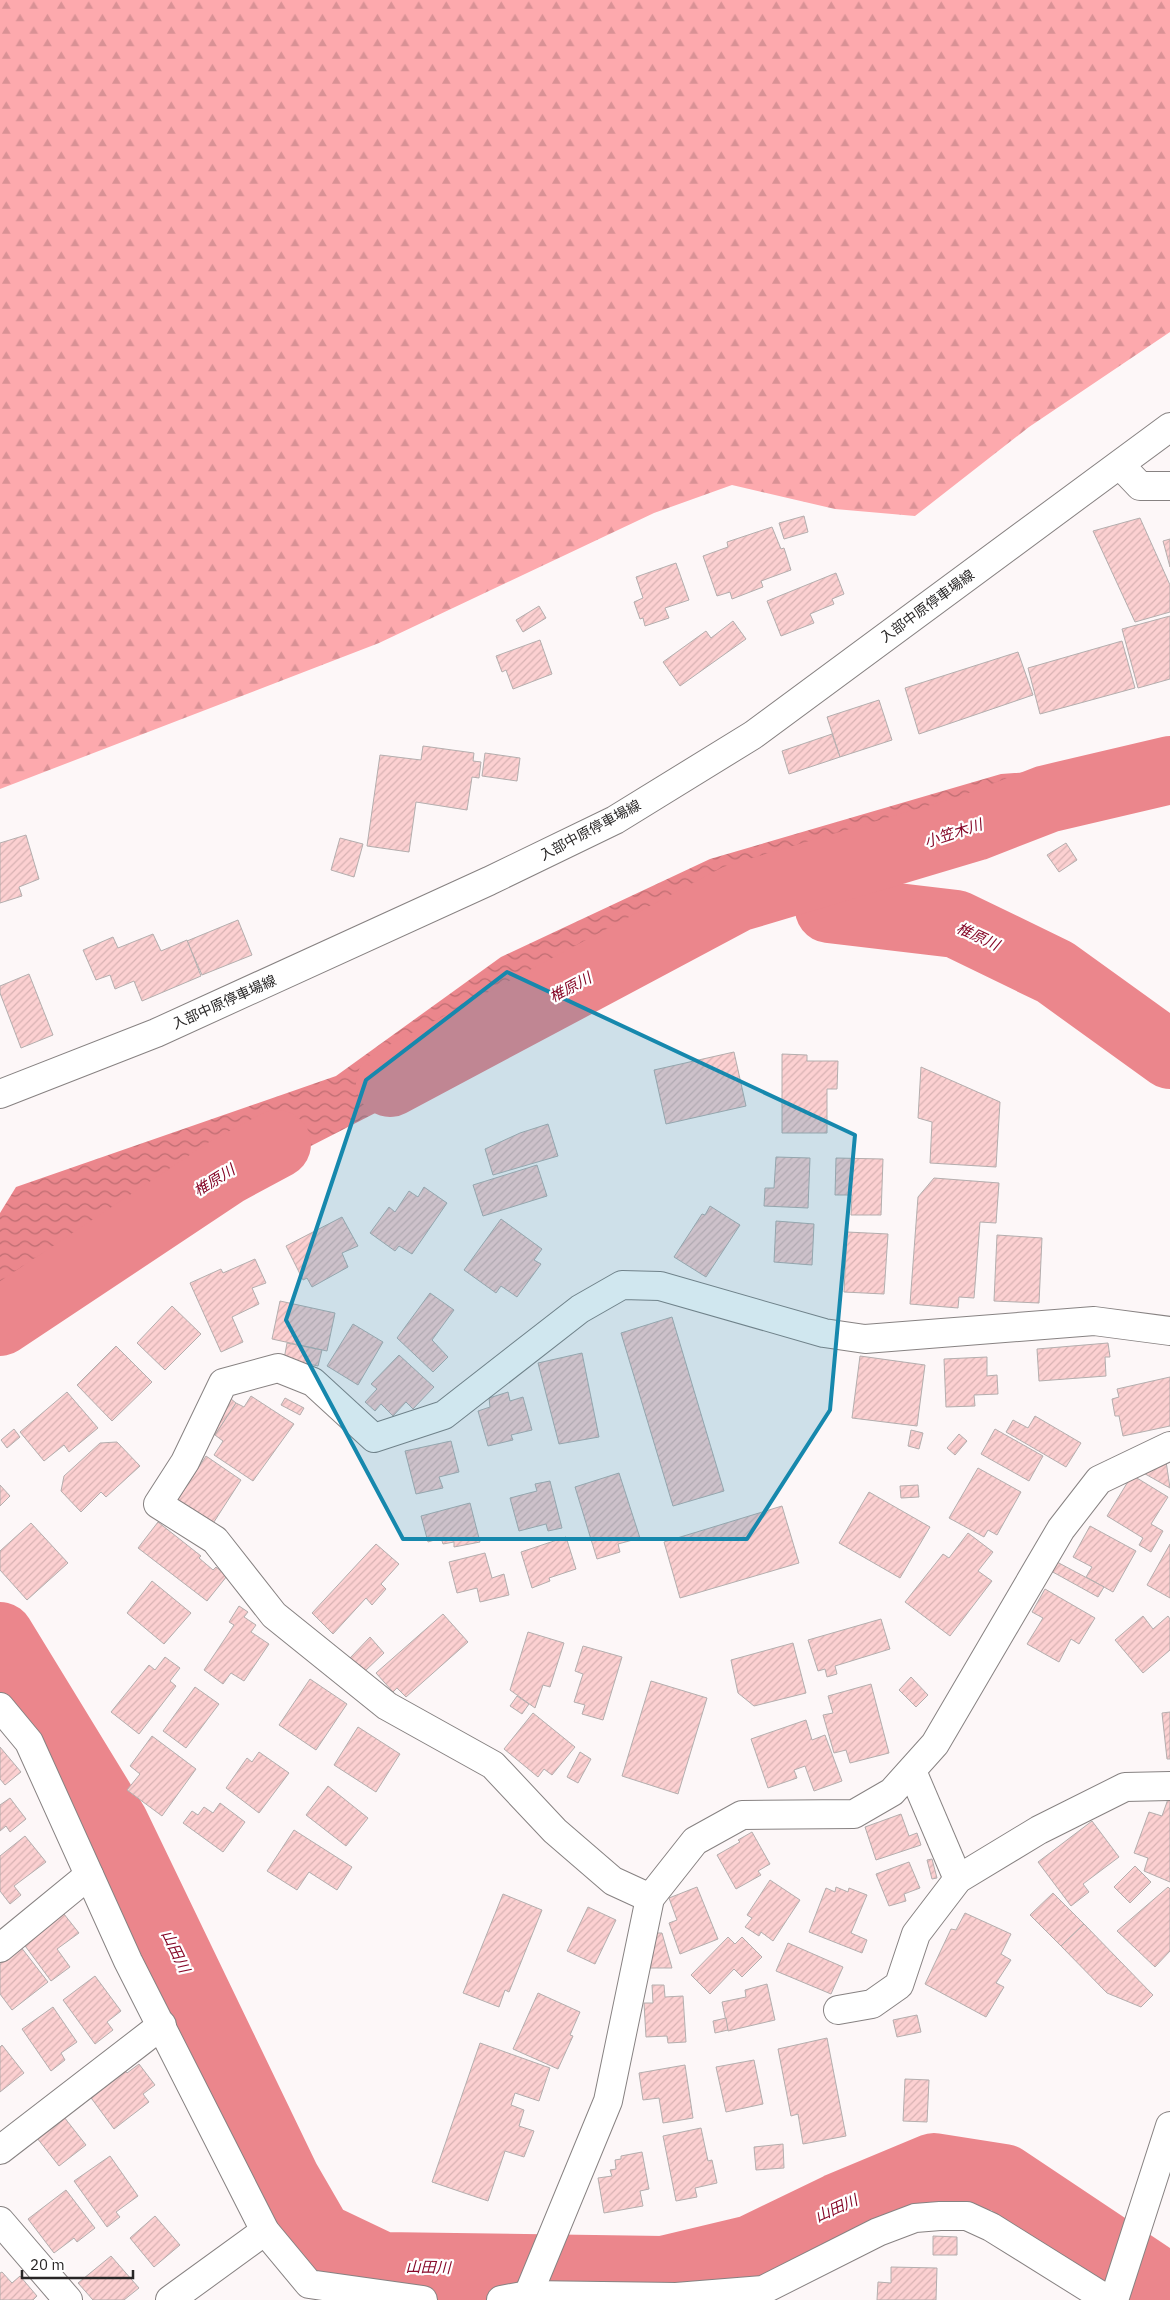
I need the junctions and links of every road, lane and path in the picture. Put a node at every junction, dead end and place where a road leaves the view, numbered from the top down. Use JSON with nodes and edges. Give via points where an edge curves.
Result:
{"nodes":[{"id":1,"x":1170,"y":427,"type":"edge"},
{"id":2,"x":1120,"y":465,"type":"junction"},
{"id":3,"x":1170,"y":486,"type":"edge"},
{"id":4,"x":0,"y":1094,"type":"edge"},
{"id":5,"x":1170,"y":1331,"type":"edge"},
{"id":6,"x":1170,"y":1446,"type":"edge"},
{"id":7,"x":0,"y":1707,"type":"edge"},
{"id":8,"x":912,"y":1771,"type":"junction"},
{"id":9,"x":1170,"y":1786,"type":"edge"},
{"id":10,"x":89,"y":1875,"type":"junction"},
{"id":11,"x":958,"y":1879,"type":"junction"},
{"id":12,"x":650,"y":1898,"type":"junction"},
{"id":13,"x":0,"y":1948,"type":"edge"},
{"id":14,"x":838,"y":2010,"type":"dead end"},
{"id":15,"x":162,"y":2026,"type":"junction"},
{"id":16,"x":1170,"y":2126,"type":"edge"},
{"id":17,"x":0,"y":2150,"type":"edge"},
{"id":18,"x":0,"y":2221,"type":"edge"},
{"id":19,"x":265,"y":2231,"type":"junction"},
{"id":20,"x":765,"y":2295,"type":"edge"},
{"id":21,"x":528,"y":2296,"type":"junction"},
{"id":22,"x":68,"y":2300,"type":"edge"},
{"id":23,"x":170,"y":2300,"type":"edge"},
{"id":24,"x":423,"y":2300,"type":"edge"},
{"id":25,"x":501,"y":2300,"type":"edge"},
{"id":26,"x":1108,"y":2300,"type":"edge"},
{"id":27,"x":1114,"y":2300,"type":"edge"}],
"edges":[{"from":1,"to":2,"type":"street","name":"入部中原停車場線"},
{"from":2,"to":3,"type":"street","via":[[1140,486]]},
{"from":2,"to":4,"type":"street","name":"入部中原停車場線","via":[[753,735],[615,820],[489,882],[156,1033]]},
{"from":5,"to":12,"type":"street","via":[[1094,1321],[865,1339],[824,1333],[660,1286],[622,1285],[580,1309],[444,1415],[374,1438],[313,1382],[278,1368],[223,1383],[185,1462],[158,1504],[215,1540],[274,1615],[387,1706],[493,1765],[555,1831],[613,1881]]},
{"from":6,"to":8,"type":"street","via":[[1099,1480],[1061,1529],[935,1744]]},
{"from":7,"to":10,"type":"street","via":[[29,1742]]},
{"from":8,"to":11,"type":"street"},
{"from":8,"to":12,"type":"street","via":[[892,1792],[854,1814],[742,1815],[696,1841]]},
{"from":9,"to":11,"type":"street","via":[[1125,1787],[1039,1830]]},
{"from":10,"to":13,"type":"street"},
{"from":10,"to":15,"type":"street"},
{"from":11,"to":14,"type":"street","via":[[916,1934],[899,1986],[872,2004]]},
{"from":12,"to":21,"type":"street","via":[[608,2101]]},
{"from":15,"to":17,"type":"street"},
{"from":15,"to":19,"type":"street"},
{"from":16,"to":27,"type":"street"},
{"from":18,"to":22,"type":"street"},
{"from":19,"to":23,"type":"street"},
{"from":19,"to":24,"type":"street","via":[[310,2284]]},
{"from":20,"to":21,"type":"street"},
{"from":20,"to":26,"type":"street","via":[[878,2232],[914,2218],[967,2216],[991,2227]]},
{"from":21,"to":25,"type":"street"}]}
